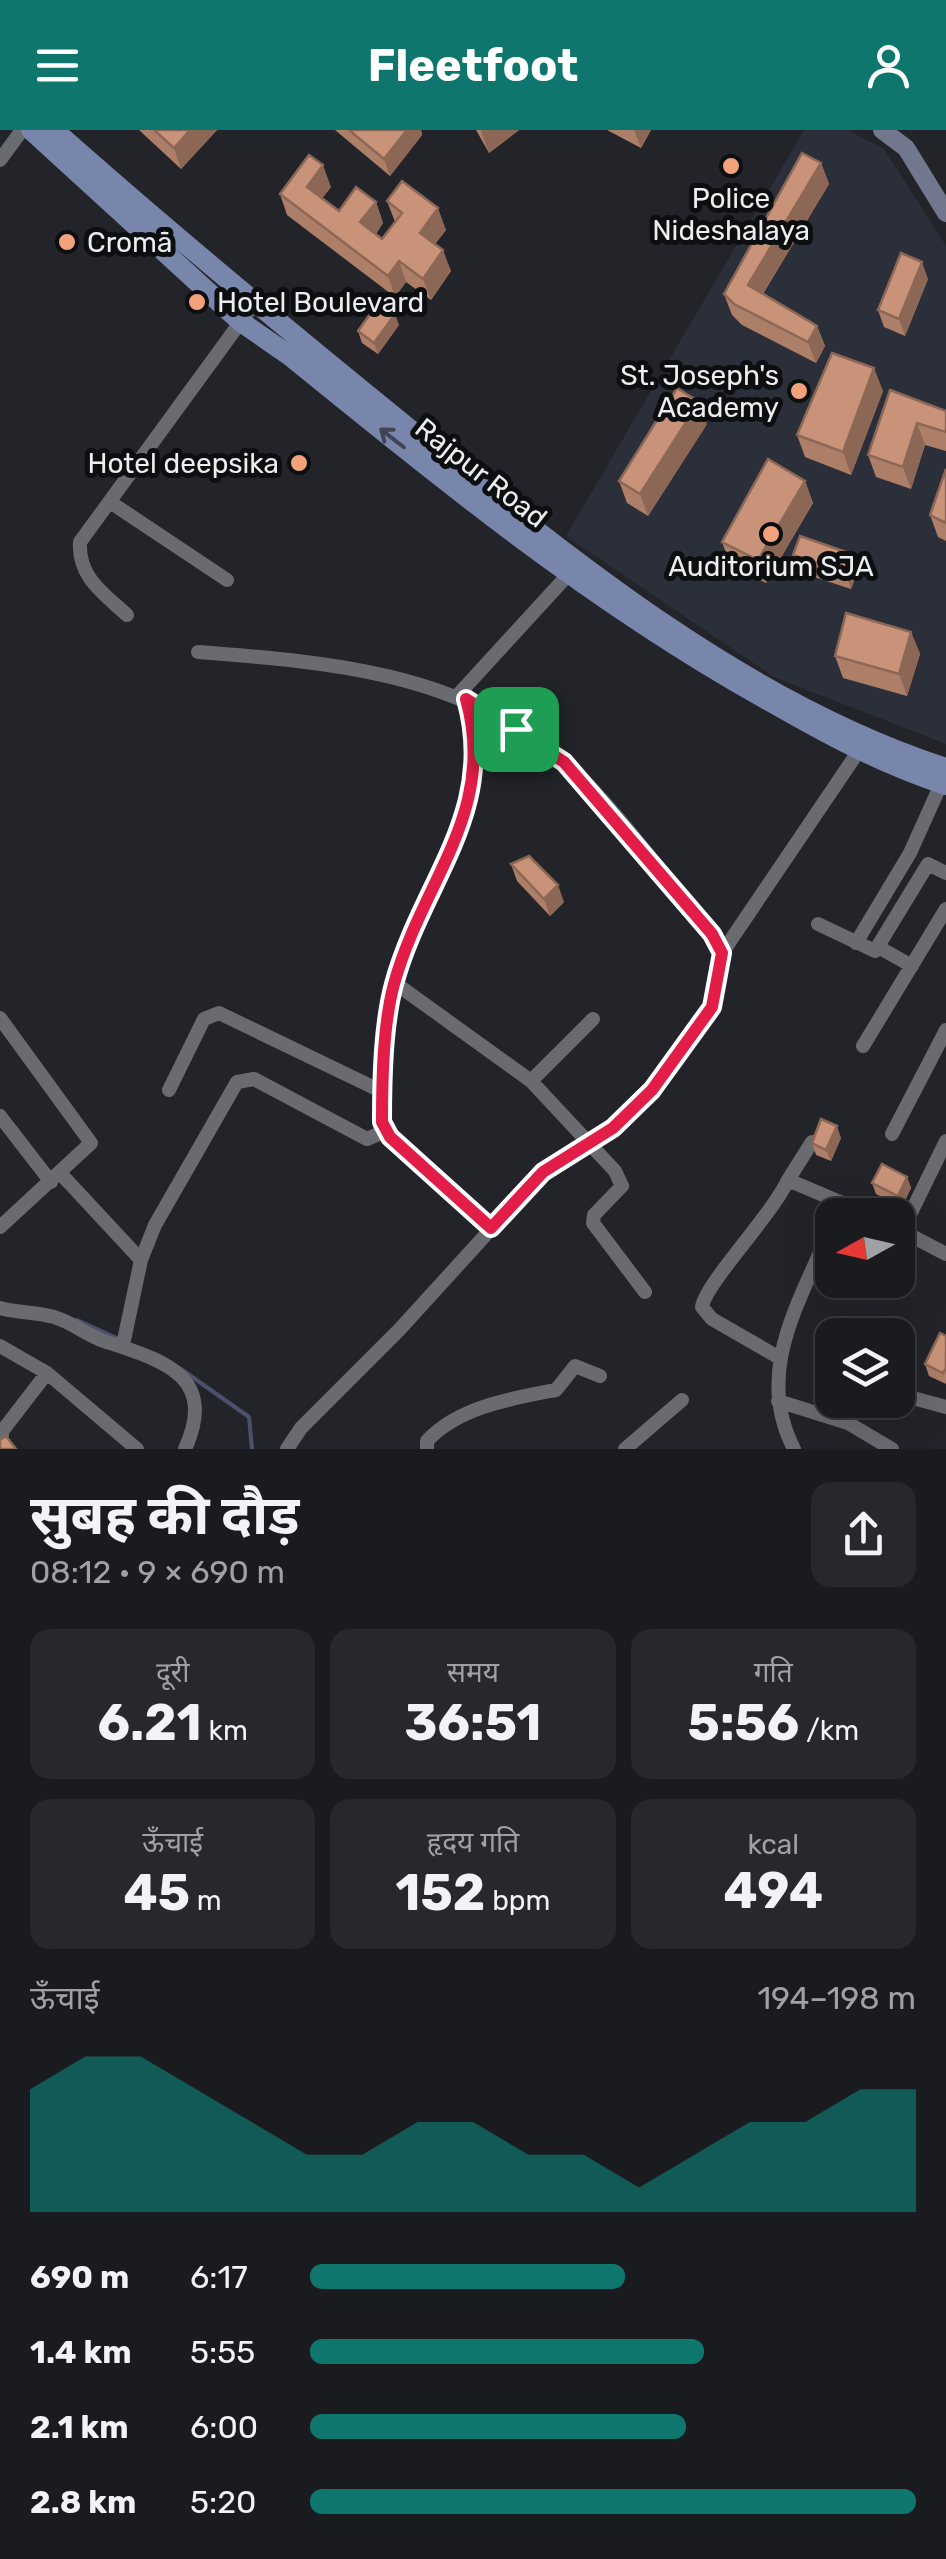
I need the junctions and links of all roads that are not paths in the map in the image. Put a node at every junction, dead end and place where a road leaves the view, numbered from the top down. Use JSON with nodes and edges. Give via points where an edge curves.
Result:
{"nodes":[{"id":1,"x":22,"y":130,"type":"edge"},
{"id":2,"x":32,"y":130,"type":"edge"},
{"id":3,"x":54,"y":130,"type":"edge"},
{"id":4,"x":882,"y":130,"type":"edge"},
{"id":5,"x":0,"y":160,"type":"edge"},
{"id":6,"x":946,"y":212,"type":"edge"},
{"id":7,"x":247,"y":314,"type":"junction"},
{"id":8,"x":110,"y":502,"type":"junction"},
{"id":9,"x":567,"y":576,"type":"junction"},
{"id":10,"x":227,"y":580,"type":"dead end"},
{"id":11,"x":127,"y":614,"type":"dead end"},
{"id":12,"x":198,"y":652,"type":"dead end"},
{"id":13,"x":461,"y":697,"type":"junction"},
{"id":14,"x":858,"y":752,"type":"junction"},
{"id":15,"x":944,"y":779,"type":"edge"},
{"id":16,"x":910,"y":853,"type":"junction"},
{"id":17,"x":928,"y":864,"type":"junction"},
{"id":18,"x":946,"y":873,"type":"edge"},
{"id":19,"x":946,"y":909,"type":"edge"},
{"id":20,"x":818,"y":924,"type":"dead end"},
{"id":21,"x":856,"y":943,"type":"junction"},
{"id":22,"x":880,"y":948,"type":"junction"},
{"id":23,"x":722,"y":953,"type":"junction"},
{"id":24,"x":912,"y":966,"type":"junction"},
{"id":25,"x":394,"y":983,"type":"junction"},
{"id":26,"x":0,"y":1018,"type":"edge"},
{"id":27,"x":593,"y":1019,"type":"dead end"},
{"id":28,"x":946,"y":1030,"type":"edge"},
{"id":29,"x":863,"y":1046,"type":"dead end"},
{"id":30,"x":531,"y":1081,"type":"junction"},
{"id":31,"x":170,"y":1090,"type":"dead end"},
{"id":32,"x":383,"y":1092,"type":"junction"},
{"id":33,"x":0,"y":1116,"type":"edge"},
{"id":34,"x":385,"y":1131,"type":"junction"},
{"id":35,"x":892,"y":1134,"type":"dead end"},
{"id":36,"x":946,"y":1141,"type":"edge"},
{"id":37,"x":592,"y":1142,"type":"junction"},
{"id":38,"x":812,"y":1142,"type":"edge"},
{"id":39,"x":56,"y":1178,"type":"junction"},
{"id":40,"x":788,"y":1180,"type":"junction"},
{"id":41,"x":820,"y":1198,"type":"edge"},
{"id":42,"x":915,"y":1201,"type":"edge"},
{"id":43,"x":0,"y":1227,"type":"edge"},
{"id":44,"x":491,"y":1228,"type":"junction"},
{"id":45,"x":915,"y":1238,"type":"edge"},
{"id":46,"x":946,"y":1254,"type":"edge"},
{"id":47,"x":141,"y":1260,"type":"junction"},
{"id":48,"x":815,"y":1267,"type":"edge"},
{"id":49,"x":645,"y":1292,"type":"dead end"},
{"id":50,"x":0,"y":1308,"type":"edge"},
{"id":51,"x":124,"y":1340,"type":"junction"},
{"id":52,"x":0,"y":1346,"type":"edge"},
{"id":53,"x":778,"y":1357,"type":"junction"},
{"id":54,"x":46,"y":1373,"type":"junction"},
{"id":55,"x":600,"y":1376,"type":"dead end"},
{"id":56,"x":915,"y":1399,"type":"edge"},
{"id":57,"x":682,"y":1400,"type":"dead end"},
{"id":58,"x":778,"y":1401,"type":"junction"},
{"id":59,"x":946,"y":1407,"type":"edge"},
{"id":60,"x":0,"y":1442,"type":"edge"},
{"id":61,"x":136,"y":1449,"type":"edge"},
{"id":62,"x":185,"y":1449,"type":"edge"},
{"id":63,"x":287,"y":1449,"type":"edge"},
{"id":64,"x":427,"y":1449,"type":"edge"},
{"id":65,"x":626,"y":1449,"type":"edge"},
{"id":66,"x":794,"y":1449,"type":"edge"},
{"id":67,"x":892,"y":1449,"type":"edge"}],
"edges":[{"from":1,"to":5,"type":"street"},
{"from":2,"to":7,"type":"main road","name":"Rajpur Road"},
{"from":3,"to":7,"type":"main road","name":"Rajpur Road"},
{"from":4,"to":6,"type":"street","via":[[906,148]]},
{"from":7,"to":8,"type":"street"},
{"from":9,"to":7,"type":"main road","name":"Rajpur Road","one_way":true,"via":[[290,356]]},
{"from":7,"to":15,"type":"main road","name":"Rajpur Road","via":[[658,618]]},
{"from":8,"to":10,"type":"street"},
{"from":8,"to":11,"type":"street","via":[[80,542],[80,564],[86,578]]},
{"from":9,"to":13,"type":"street"},
{"from":9,"to":14,"type":"main road","name":"Rajpur Road","via":[[696,660]]},
{"from":12,"to":13,"type":"street","via":[[330,664]]},
{"from":13,"to":23,"type":"street","via":[[564,762]]},
{"from":13,"to":25,"type":"street","via":[[476,736],[470,798]]},
{"from":14,"to":15,"type":"main road","name":"Rajpur Road"},
{"from":14,"to":23,"type":"street"},
{"from":15,"to":16,"type":"street"},
{"from":16,"to":17,"type":"street"},
{"from":16,"to":21,"type":"street"},
{"from":17,"to":18,"type":"street"},
{"from":17,"to":22,"type":"street"},
{"from":19,"to":24,"type":"street"},
{"from":20,"to":21,"type":"street"},
{"from":21,"to":22,"type":"street"},
{"from":22,"to":24,"type":"street"},
{"from":23,"to":37,"type":"street","via":[[712,1007],[652,1090]]},
{"from":24,"to":29,"type":"street"},
{"from":25,"to":30,"type":"street"},
{"from":25,"to":32,"type":"street"},
{"from":26,"to":39,"type":"street","via":[[91,1140]]},
{"from":27,"to":30,"type":"street"},
{"from":28,"to":35,"type":"street"},
{"from":30,"to":37,"type":"street"},
{"from":31,"to":32,"type":"street","via":[[204,1019],[218,1014]]},
{"from":32,"to":34,"type":"street"},
{"from":33,"to":39,"type":"street"},
{"from":34,"to":44,"type":"street"},
{"from":34,"to":47,"type":"street","via":[[367,1139],[254,1080],[238,1082],[164,1207]]},
{"from":36,"to":42,"type":"street"},
{"from":37,"to":44,"type":"street","via":[[543,1172]]},
{"from":37,"to":49,"type":"street","via":[[622,1186],[593,1223]]},
{"from":38,"to":40,"type":"street"},
{"from":39,"to":43,"type":"street"},
{"from":39,"to":47,"type":"street"},
{"from":40,"to":41,"type":"street"},
{"from":40,"to":53,"type":"street","via":[[702,1307]]},
{"from":44,"to":63,"type":"street"},
{"from":45,"to":46,"type":"street"},
{"from":47,"to":51,"type":"street"},
{"from":48,"to":53,"type":"street"},
{"from":50,"to":51,"type":"street"},
{"from":51,"to":62,"type":"street","via":[[190,1385],[193,1427]]},
{"from":52,"to":54,"type":"street"},
{"from":53,"to":58,"type":"street"},
{"from":54,"to":60,"type":"street"},
{"from":54,"to":61,"type":"street"},
{"from":55,"to":64,"type":"street","via":[[575,1366],[556,1390],[524,1393],[447,1424]]},
{"from":56,"to":59,"type":"street"},
{"from":57,"to":65,"type":"street"},
{"from":58,"to":66,"type":"street"},
{"from":58,"to":67,"type":"street","via":[[848,1423]]}]}
